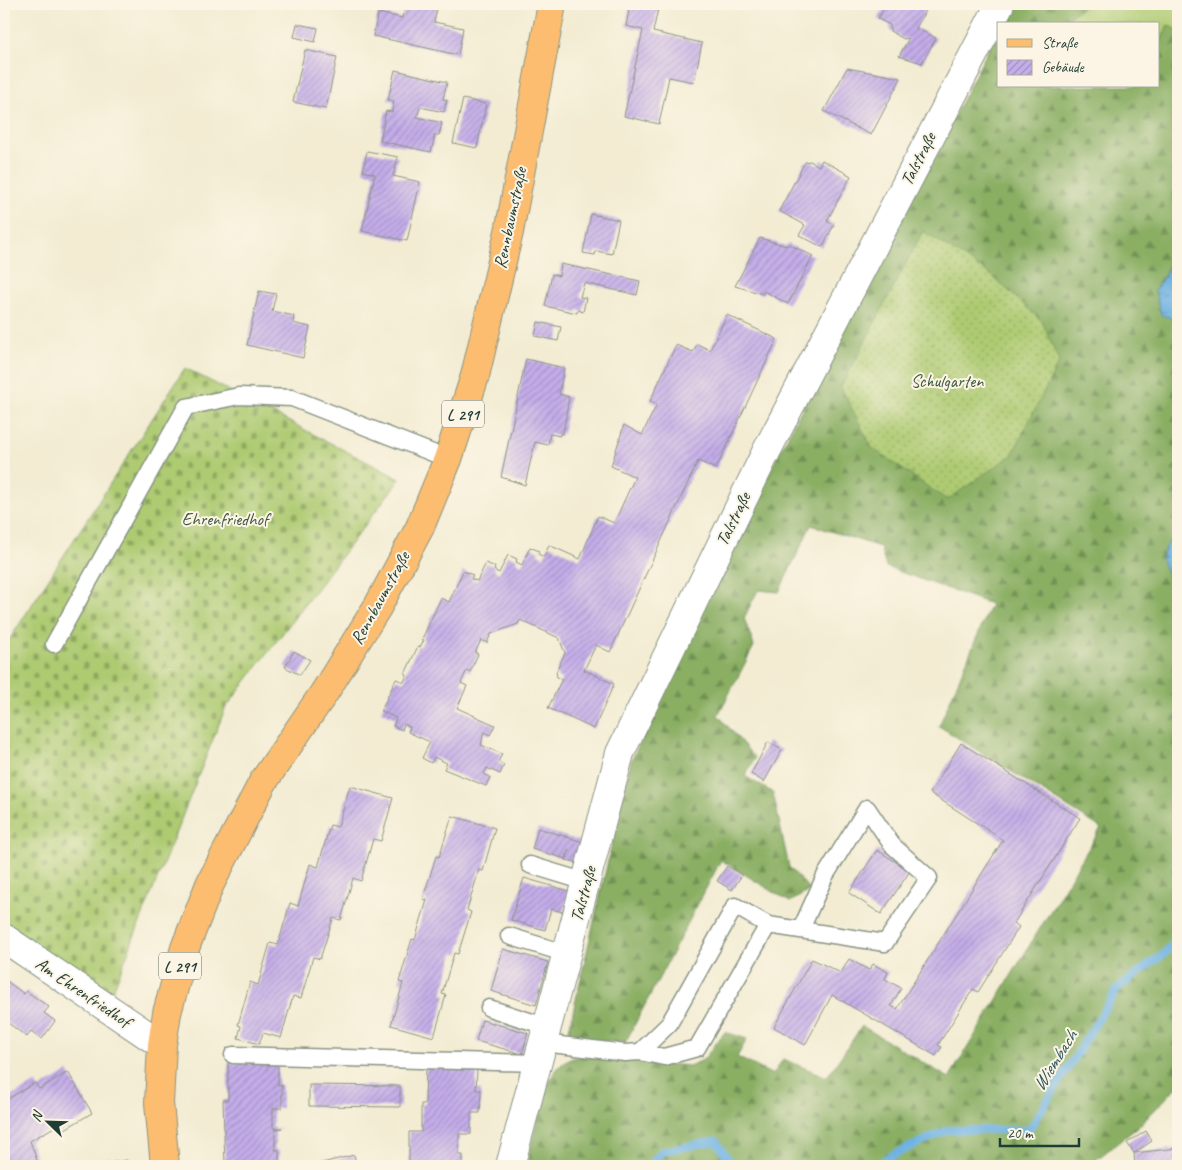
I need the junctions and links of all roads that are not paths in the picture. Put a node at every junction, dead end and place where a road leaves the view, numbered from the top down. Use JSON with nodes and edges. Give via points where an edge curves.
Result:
{"nodes":[{"id":1,"x":552,"y":4,"type":"edge"},
{"id":2,"x":1000,"y":4,"type":"edge"},
{"id":3,"x":448,"y":459,"type":"junction"},
{"id":4,"x":54,"y":644,"type":"dead end"},
{"id":5,"x":530,"y":865,"type":"dead end"},
{"id":6,"x":586,"y":882,"type":"junction"},
{"id":7,"x":768,"y":925,"type":"junction"},
{"id":8,"x":801,"y":929,"type":"junction"},
{"id":9,"x":509,"y":936,"type":"dead end"},
{"id":10,"x":4,"y":938,"type":"edge"},
{"id":11,"x":567,"y":954,"type":"junction"},
{"id":12,"x":489,"y":1008,"type":"dead end"},
{"id":13,"x":544,"y":1044,"type":"junction"},
{"id":14,"x":162,"y":1046,"type":"junction"},
{"id":15,"x":640,"y":1052,"type":"junction"},
{"id":16,"x":232,"y":1055,"type":"dead end"},
{"id":17,"x":165,"y":1166,"type":"edge"},
{"id":18,"x":510,"y":1166,"type":"edge"}],
"edges":[{"from":1,"to":3,"type":"main road","name":"Rennbaumstraße","number":"L 291","via":[[478,367]]},
{"from":2,"to":6,"type":"street","name":"Talstraße","via":[[766,452],[620,753]]},
{"from":3,"to":4,"type":"lane","via":[[292,398],[239,396],[186,407]]},
{"from":3,"to":14,"type":"main road","name":"Rennbaumstraße","number":"L 291","via":[[420,527],[378,606],[263,782],[210,884],[185,948]]},
{"from":5,"to":6,"type":"lane"},
{"from":6,"to":11,"type":"street","name":"Talstraße"},
{"from":7,"to":8,"type":"lane"},
{"from":7,"to":15,"type":"lane","via":[[696,1048],[664,1057]]},
{"from":7,"to":15,"type":"lane","via":[[735,906],[669,1024]]},
{"from":8,"to":8,"type":"lane","via":[[885,943],[929,878],[892,845],[866,808],[826,876]]},
{"from":9,"to":11,"type":"lane"},
{"from":10,"to":14,"type":"street","name":"Am Ehrenfriedhof"},
{"from":11,"to":13,"type":"street","name":"Talstraße"},
{"from":12,"to":13,"type":"lane"},
{"from":13,"to":15,"type":"lane"},
{"from":13,"to":16,"type":"lane"},
{"from":13,"to":18,"type":"street","name":"Talstraße"},
{"from":14,"to":17,"type":"main road","name":"Rennbaumstraße","number":"L 291","via":[[160,1102]]}]}
